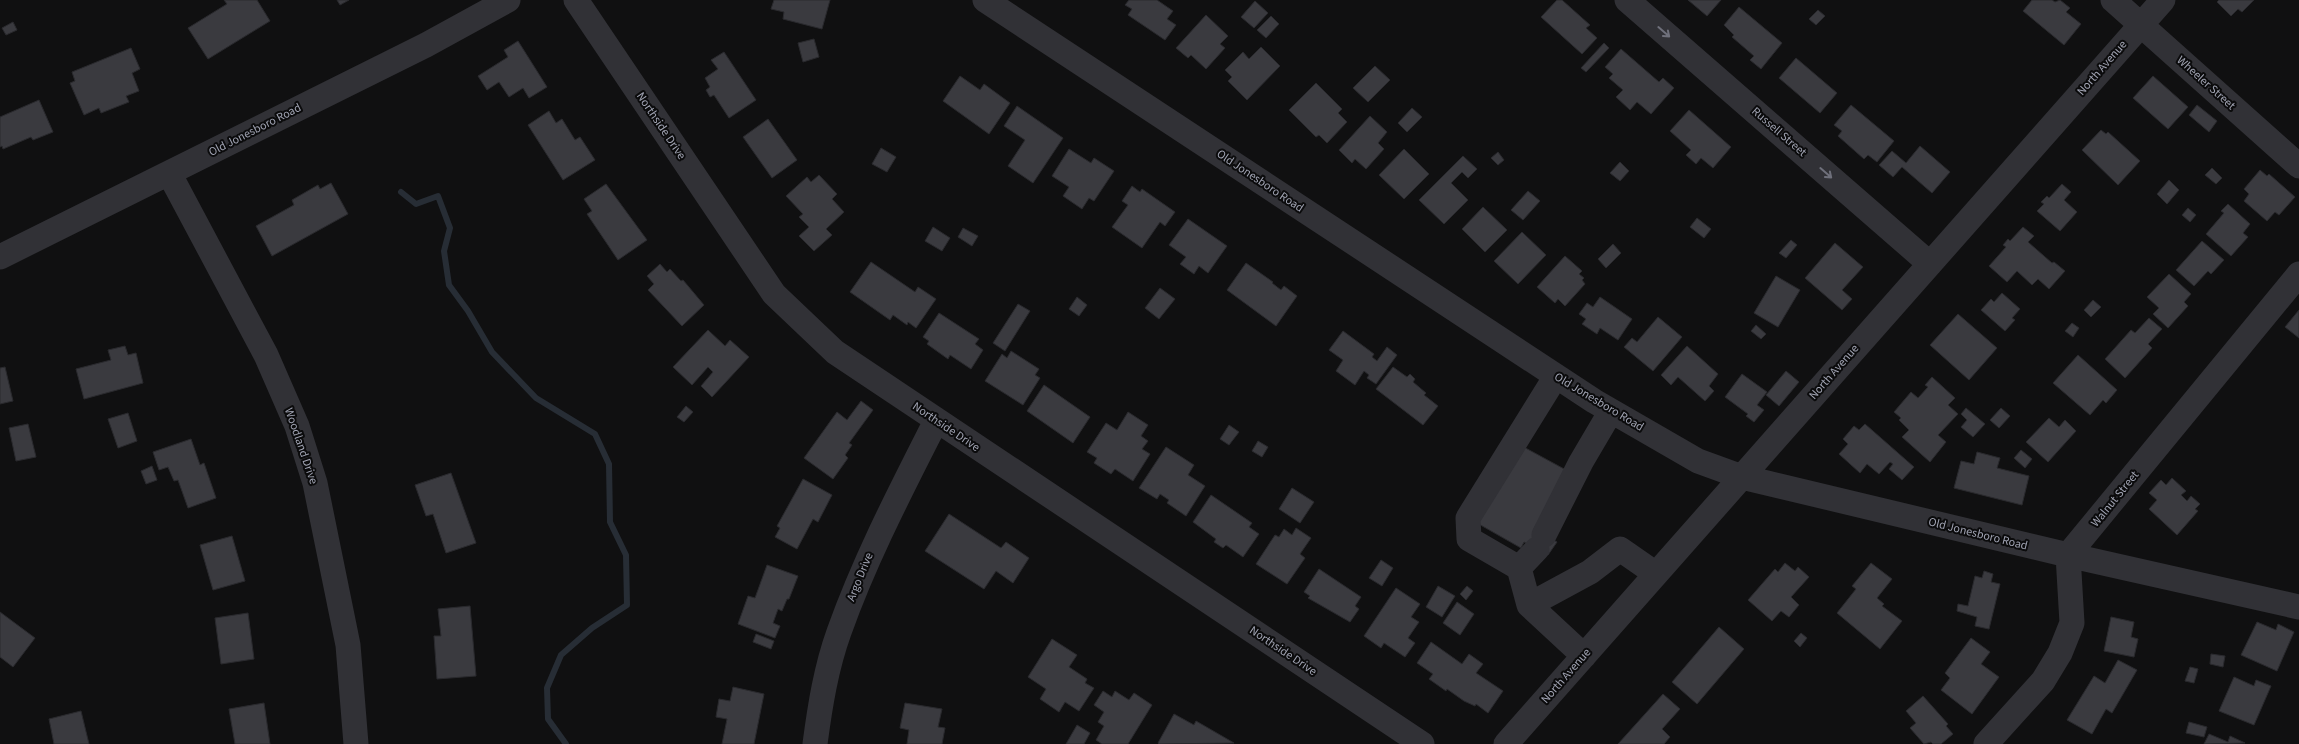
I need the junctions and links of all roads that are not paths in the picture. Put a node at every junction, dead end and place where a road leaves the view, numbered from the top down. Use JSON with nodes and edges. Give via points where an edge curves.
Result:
{"nodes":[{"id":1,"x":508,"y":0,"type":"edge"},
{"id":2,"x":576,"y":0,"type":"edge"},
{"id":3,"x":985,"y":0,"type":"edge"},
{"id":4,"x":1627,"y":0,"type":"edge"},
{"id":5,"x":2112,"y":0,"type":"edge"},
{"id":6,"x":2162,"y":0,"type":"edge"},
{"id":7,"x":2140,"y":25,"type":"junction"},
{"id":8,"x":2299,"y":166,"type":"edge"},
{"id":9,"x":169,"y":173,"type":"junction"},
{"id":10,"x":0,"y":257,"type":"edge"},
{"id":11,"x":1930,"y":264,"type":"junction"},
{"id":12,"x":2299,"y":274,"type":"edge"},
{"id":13,"x":1556,"y":376,"type":"junction"},
{"id":14,"x":1610,"y":411,"type":"junction"},
{"id":15,"x":936,"y":421,"type":"junction"},
{"id":16,"x":1742,"y":477,"type":"junction"},
{"id":17,"x":2068,"y":555,"type":"junction"},
{"id":18,"x":1519,"y":568,"type":"junction"},
{"id":19,"x":1656,"y":574,"type":"junction"},
{"id":20,"x":1529,"y":605,"type":"junction"},
{"id":21,"x":2299,"y":606,"type":"edge"},
{"id":22,"x":1584,"y":656,"type":"junction"},
{"id":23,"x":356,"y":744,"type":"edge"},
{"id":24,"x":815,"y":744,"type":"edge"},
{"id":25,"x":1422,"y":744,"type":"edge"},
{"id":26,"x":1506,"y":744,"type":"edge"},
{"id":27,"x":1986,"y":744,"type":"edge"}],
"edges":[{"from":1,"to":9,"type":"street","name":"Old Jonesboro Road"},
{"from":2,"to":15,"type":"street","name":"Northside Drive","via":[[774,294],[835,352]]},
{"from":3,"to":13,"type":"street","name":"Old Jonesboro Road"},
{"from":4,"to":11,"type":"street","name":"Russell Street","one_way":true},
{"from":5,"to":7,"type":"street","name":"Wheeler Street"},
{"from":6,"to":7,"type":"street","name":"North Avenue"},
{"from":7,"to":8,"type":"street","name":"Wheeler Street"},
{"from":7,"to":11,"type":"street","name":"North Avenue"},
{"from":9,"to":10,"type":"street","name":"Old Jonesboro Road"},
{"from":9,"to":23,"type":"street","name":"Woodland Drive","via":[[266,355],[297,426],[315,483],[348,645]]},
{"from":11,"to":16,"type":"street","name":"North Avenue"},
{"from":12,"to":17,"type":"street","name":"Walnut Street"},
{"from":13,"to":14,"type":"street","name":"Old Jonesboro Road"},
{"from":13,"to":18,"type":"street","via":[[1468,518],[1469,539]]},
{"from":14,"to":16,"type":"street","name":"Old Jonesboro Road","via":[[1698,461]]},
{"from":14,"to":18,"type":"street","via":[[1541,542]]},
{"from":15,"to":24,"type":"street","name":"Argo Drive","via":[[869,554],[838,634],[822,695]]},
{"from":15,"to":25,"type":"street","name":"Northside Drive"},
{"from":16,"to":17,"type":"street","name":"Old Jonesboro Road"},
{"from":16,"to":19,"type":"street","name":"North Avenue"},
{"from":17,"to":21,"type":"street","name":"Old Jonesboro Road"},
{"from":17,"to":27,"type":"street","via":[[2072,623],[2060,653],[2043,681]]},
{"from":18,"to":20,"type":"street"},
{"from":19,"to":20,"type":"street","via":[[1620,549],[1590,572]]},
{"from":19,"to":22,"type":"street","name":"North Avenue"},
{"from":20,"to":22,"type":"street"},
{"from":22,"to":26,"type":"street","name":"North Avenue"}]}
